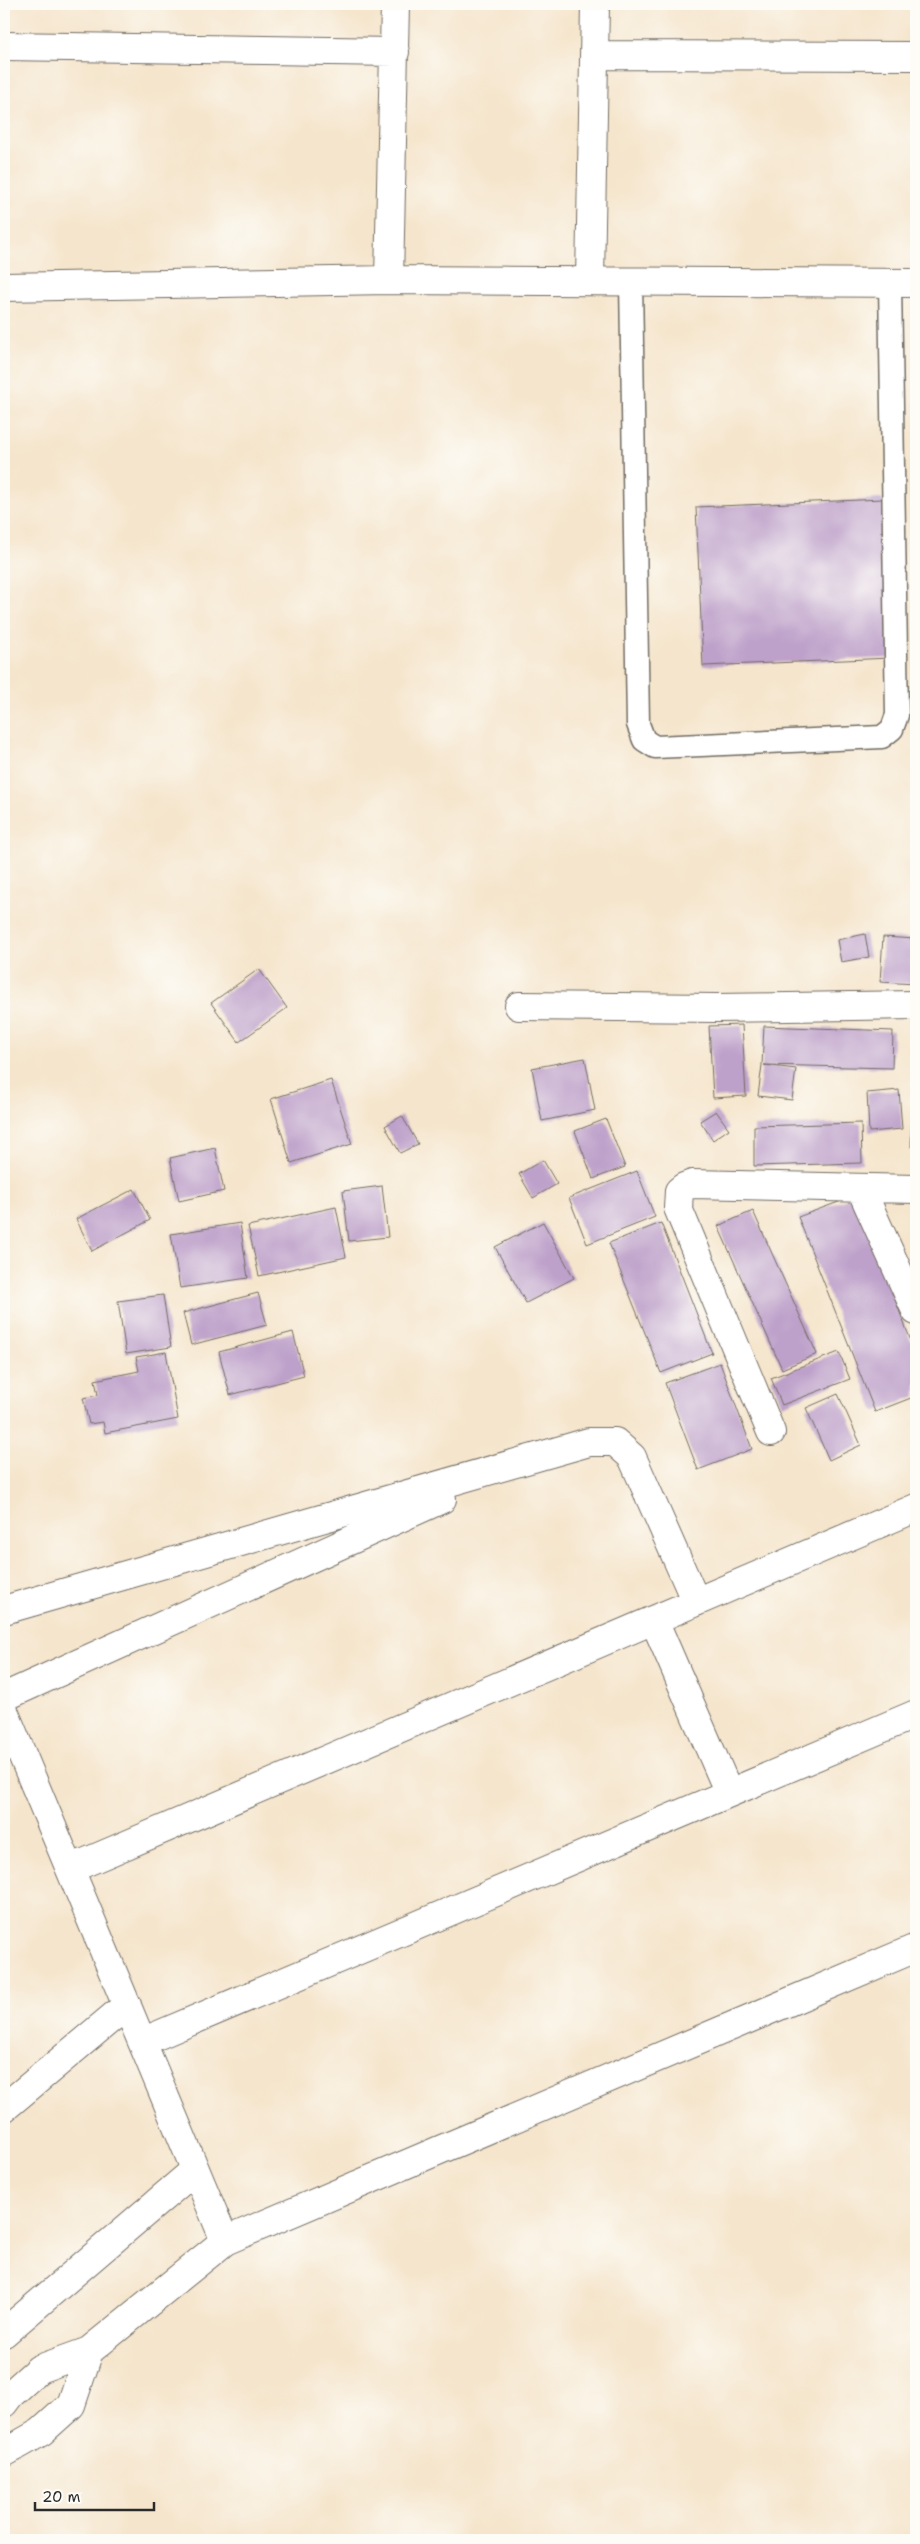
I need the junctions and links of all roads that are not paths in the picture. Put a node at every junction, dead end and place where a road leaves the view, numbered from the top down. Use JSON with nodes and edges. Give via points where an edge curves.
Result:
{"nodes":[{"id":1,"x":395,"y":4,"type":"edge"},
{"id":2,"x":595,"y":4,"type":"edge"},
{"id":3,"x":4,"y":46,"type":"edge"},
{"id":4,"x":394,"y":52,"type":"junction"},
{"id":5,"x":594,"y":55,"type":"junction"},
{"id":6,"x":916,"y":56,"type":"edge"},
{"id":7,"x":389,"y":280,"type":"junction"},
{"id":8,"x":590,"y":280,"type":"junction"},
{"id":9,"x":631,"y":281,"type":"junction"},
{"id":10,"x":903,"y":283,"type":"edge"},
{"id":11,"x":4,"y":286,"type":"edge"},
{"id":12,"x":916,"y":1005,"type":"edge"},
{"id":13,"x":519,"y":1006,"type":"dead end"},
{"id":14,"x":861,"y":1189,"type":"junction"},
{"id":15,"x":916,"y":1189,"type":"edge"},
{"id":16,"x":916,"y":1311,"type":"edge"},
{"id":17,"x":771,"y":1432,"type":"dead end"},
{"id":18,"x":531,"y":1458,"type":"junction"},
{"id":19,"x":916,"y":1508,"type":"edge"},
{"id":20,"x":696,"y":1602,"type":"junction"},
{"id":21,"x":4,"y":1610,"type":"edge"},
{"id":22,"x":654,"y":1620,"type":"junction"},
{"id":23,"x":4,"y":1697,"type":"edge"},
{"id":24,"x":4,"y":1711,"type":"edge"},
{"id":25,"x":916,"y":1714,"type":"edge"},
{"id":26,"x":729,"y":1793,"type":"junction"},
{"id":27,"x":70,"y":1869,"type":"junction"},
{"id":28,"x":916,"y":1948,"type":"edge"},
{"id":29,"x":127,"y":2005,"type":"junction"},
{"id":30,"x":142,"y":2042,"type":"junction"},
{"id":31,"x":4,"y":2108,"type":"edge"},
{"id":32,"x":195,"y":2170,"type":"junction"},
{"id":33,"x":225,"y":2241,"type":"junction"},
{"id":34,"x":4,"y":2332,"type":"edge"},
{"id":35,"x":89,"y":2351,"type":"junction"},
{"id":36,"x":4,"y":2403,"type":"edge"},
{"id":37,"x":4,"y":2453,"type":"edge"}],
"edges":[{"from":1,"to":4,"type":"street"},
{"from":2,"to":5,"type":"street"},
{"from":3,"to":4,"type":"street"},
{"from":4,"to":7,"type":"street"},
{"from":5,"to":6,"type":"street"},
{"from":5,"to":8,"type":"street"},
{"from":7,"to":8,"type":"street"},
{"from":7,"to":11,"type":"street"},
{"from":8,"to":9,"type":"street"},
{"from":9,"to":10,"type":"street"},
{"from":9,"to":10,"type":"lane","via":[[638,724],[644,740],[655,747],[882,737],[892,729],[897,714]]},
{"from":12,"to":13,"type":"street"},
{"from":14,"to":15,"type":"street"},
{"from":14,"to":16,"type":"street"},
{"from":14,"to":17,"type":"street","via":[[692,1184],[678,1191],[678,1208]]},
{"from":18,"to":20,"type":"street","via":[[589,1442],[615,1442],[632,1457]]},
{"from":18,"to":21,"type":"street"},
{"from":18,"to":23,"type":"street"},
{"from":19,"to":20,"type":"street"},
{"from":20,"to":22,"type":"street"},
{"from":22,"to":26,"type":"street"},
{"from":22,"to":27,"type":"street"},
{"from":24,"to":27,"type":"street"},
{"from":25,"to":26,"type":"street"},
{"from":26,"to":30,"type":"street"},
{"from":27,"to":29,"type":"street"},
{"from":28,"to":33,"type":"street"},
{"from":29,"to":30,"type":"street"},
{"from":29,"to":31,"type":"street"},
{"from":30,"to":32,"type":"street"},
{"from":32,"to":33,"type":"street"},
{"from":32,"to":34,"type":"street"},
{"from":33,"to":35,"type":"street"},
{"from":35,"to":36,"type":"street","via":[[39,2369]]},
{"from":35,"to":37,"type":"street","via":[[72,2404],[41,2432]]}]}
